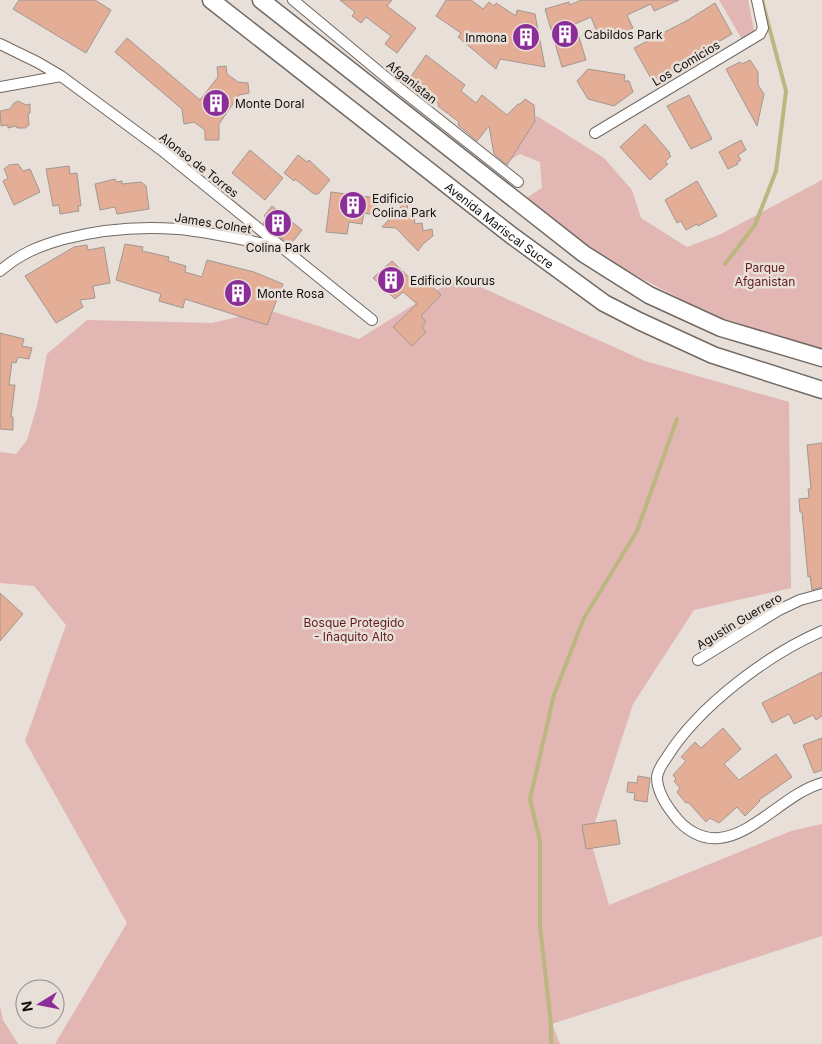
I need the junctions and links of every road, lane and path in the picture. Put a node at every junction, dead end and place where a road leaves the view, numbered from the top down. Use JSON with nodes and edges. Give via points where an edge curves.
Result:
{"nodes":[{"id":1,"x":211,"y":0,"type":"edge"},
{"id":2,"x":261,"y":0,"type":"edge"},
{"id":3,"x":293,"y":0,"type":"edge"},
{"id":4,"x":757,"y":0,"type":"edge"},
{"id":5,"x":0,"y":44,"type":"edge"},
{"id":6,"x":61,"y":76,"type":"junction"},
{"id":7,"x":0,"y":87,"type":"edge"},
{"id":8,"x":594,"y":133,"type":"dead end"},
{"id":9,"x":518,"y":182,"type":"dead end"},
{"id":10,"x":282,"y":247,"type":"junction"},
{"id":11,"x":0,"y":271,"type":"edge"},
{"id":12,"x":372,"y":320,"type":"dead end"},
{"id":13,"x":822,"y":358,"type":"edge"},
{"id":14,"x":822,"y":390,"type":"edge"},
{"id":15,"x":822,"y":594,"type":"edge"},
{"id":16,"x":822,"y":631,"type":"edge"},
{"id":17,"x":698,"y":660,"type":"dead end"},
{"id":18,"x":822,"y":784,"type":"edge"}],
"edges":[{"from":1,"to":14,"type":"main road","name":"Avenida Mariscal Sucre","via":[[511,235],[604,303],[713,355]]},
{"from":2,"to":13,"type":"main road","via":[[592,259],[649,295],[721,328]]},
{"from":3,"to":9,"type":"street","name":"Afganistan"},
{"from":4,"to":8,"type":"street","name":"Los Comicios","via":[[762,28],[760,34]]},
{"from":5,"to":6,"type":"street","name":"Alonso de Torres"},
{"from":6,"to":7,"type":"street"},
{"from":6,"to":10,"type":"street","name":"Alonso de Torres"},
{"from":10,"to":11,"type":"street","name":"James Colnet","via":[[179,229],[125,228],[88,233],[37,247]]},
{"from":10,"to":12,"type":"street","name":"Alonso de Torres"},
{"from":15,"to":17,"type":"street","name":"Agustin Guerrero","via":[[779,610]]},
{"from":16,"to":18,"type":"street","via":[[791,646],[725,693],[673,746],[657,777],[664,801],[674,816],[696,835],[717,839],[739,833],[777,807]]}]}
